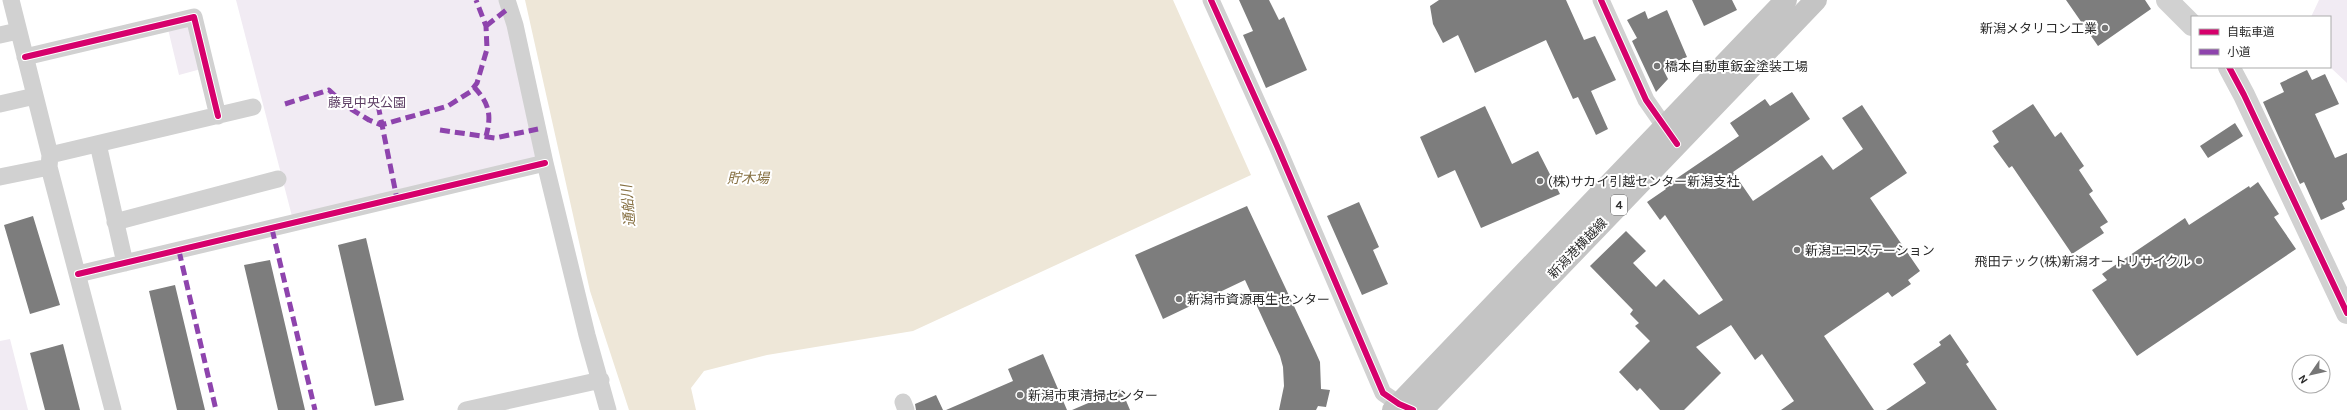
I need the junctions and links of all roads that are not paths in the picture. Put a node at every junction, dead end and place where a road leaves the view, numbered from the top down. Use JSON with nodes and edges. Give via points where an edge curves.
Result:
{"nodes":[{"id":1,"x":11,"y":0,"type":"edge"},
{"id":2,"x":507,"y":0,"type":"edge"},
{"id":3,"x":1211,"y":0,"type":"edge"},
{"id":4,"x":1601,"y":0,"type":"edge"},
{"id":5,"x":1786,"y":0,"type":"edge"},
{"id":6,"x":1816,"y":0,"type":"edge"},
{"id":7,"x":2167,"y":0,"type":"edge"},
{"id":8,"x":2191,"y":24,"type":"edge"},
{"id":9,"x":18,"y":31,"type":"junction"},
{"id":10,"x":0,"y":35,"type":"edge"},
{"id":11,"x":25,"y":57,"type":"junction"},
{"id":12,"x":2229,"y":68,"type":"edge"},
{"id":13,"x":35,"y":96,"type":"junction"},
{"id":14,"x":0,"y":104,"type":"edge"},
{"id":15,"x":253,"y":107,"type":"dead end"},
{"id":16,"x":218,"y":116,"type":"junction"},
{"id":17,"x":1671,"y":136,"type":"junction"},
{"id":18,"x":98,"y":144,"type":"junction"},
{"id":19,"x":50,"y":161,"type":"junction"},
{"id":20,"x":545,"y":163,"type":"junction"},
{"id":21,"x":0,"y":177,"type":"edge"},
{"id":22,"x":278,"y":179,"type":"dead end"},
{"id":23,"x":115,"y":222,"type":"junction"},
{"id":24,"x":125,"y":263,"type":"junction"},
{"id":25,"x":78,"y":274,"type":"junction"},
{"id":26,"x":2347,"y":313,"type":"edge"},
{"id":27,"x":601,"y":380,"type":"junction"},
{"id":28,"x":510,"y":405,"type":"edge"},
{"id":29,"x":1402,"y":408,"type":"edge"},
{"id":30,"x":113,"y":410,"type":"edge"},
{"id":31,"x":466,"y":410,"type":"edge"},
{"id":32,"x":608,"y":410,"type":"edge"},
{"id":33,"x":1422,"y":410,"type":"edge"}],
"edges":[{"from":1,"to":9,"type":"street"},
{"from":2,"to":20,"type":"street","via":[[515,24]]},
{"from":3,"to":29,"type":"street","via":[[1383,393]]},
{"from":4,"to":17,"type":"street","via":[[1646,100]]},
{"from":5,"to":17,"type":"main road","name":"新潟港横越線","number":"4"},
{"from":6,"to":17,"type":"main road","name":"新潟港横越線","number":"4"},
{"from":7,"to":8,"type":"street"},
{"from":9,"to":10,"type":"street"},
{"from":9,"to":11,"type":"street"},
{"from":11,"to":13,"type":"street"},
{"from":11,"to":16,"type":"street","via":[[194,16]]},
{"from":12,"to":26,"type":"street","via":[[2244,95]]},
{"from":13,"to":14,"type":"street"},
{"from":13,"to":19,"type":"street"},
{"from":15,"to":16,"type":"street"},
{"from":16,"to":18,"type":"street"},
{"from":17,"to":29,"type":"main road","name":"新潟港横越線","number":"4"},
{"from":17,"to":33,"type":"main road","name":"新潟港横越線","number":"4"},
{"from":18,"to":19,"type":"street"},
{"from":18,"to":23,"type":"street"},
{"from":19,"to":21,"type":"street"},
{"from":19,"to":25,"type":"street"},
{"from":20,"to":24,"type":"street"},
{"from":20,"to":27,"type":"street","via":[[587,335]]},
{"from":22,"to":23,"type":"street"},
{"from":23,"to":24,"type":"street"},
{"from":24,"to":25,"type":"street"},
{"from":25,"to":30,"type":"street"},
{"from":27,"to":28,"type":"street"},
{"from":27,"to":32,"type":"street"},
{"from":28,"to":31,"type":"street"}]}
